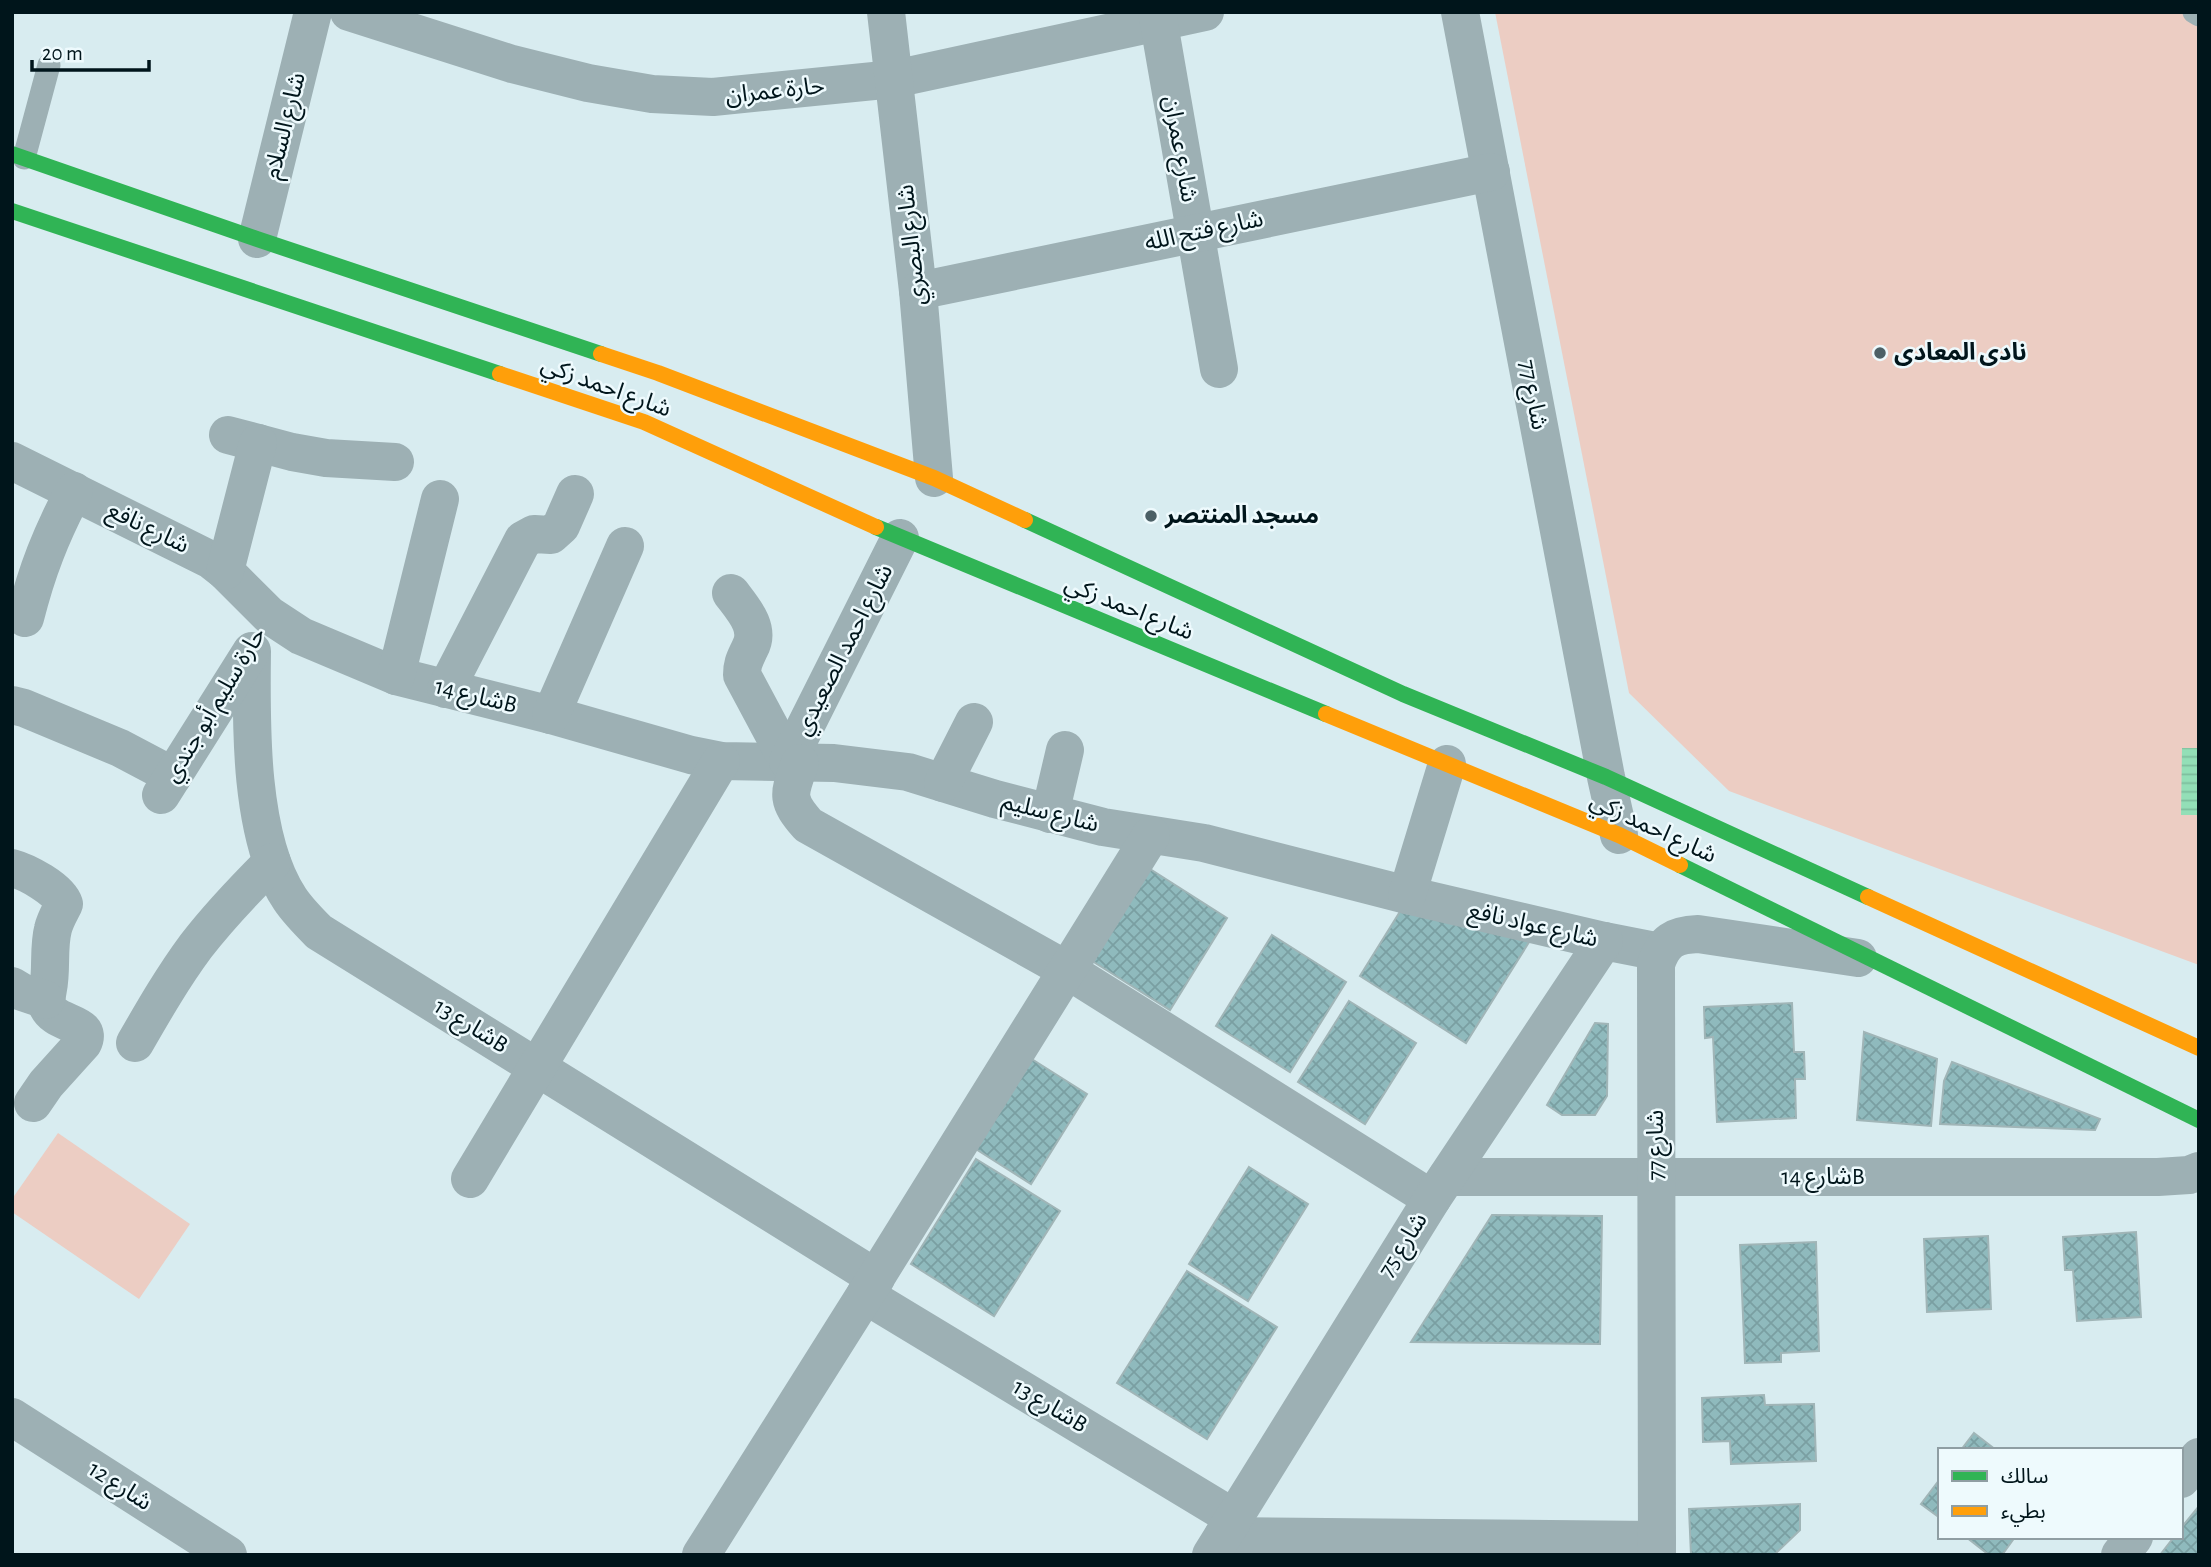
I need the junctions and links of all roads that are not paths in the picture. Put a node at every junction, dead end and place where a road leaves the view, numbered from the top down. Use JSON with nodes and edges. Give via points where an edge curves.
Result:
{"nodes":[{"id":1,"x":313,"y":12,"type":"edge"},
{"id":2,"x":886,"y":12,"type":"edge"},
{"id":3,"x":1205,"y":12,"type":"edge"},
{"id":4,"x":1461,"y":12,"type":"edge"},
{"id":5,"x":2194,"y":12,"type":"edge"},
{"id":6,"x":362,"y":14,"type":"edge"},
{"id":7,"x":2199,"y":15,"type":"edge"},
{"id":8,"x":1157,"y":17,"type":"edge"},
{"id":9,"x":49,"y":65,"type":"dead end"},
{"id":10,"x":894,"y":79,"type":"junction"},
{"id":11,"x":18,"y":156,"type":"edge"},
{"id":12,"x":1491,"y":172,"type":"junction"},
{"id":13,"x":12,"y":211,"type":"edge"},
{"id":14,"x":1195,"y":233,"type":"junction"},
{"id":15,"x":250,"y":263,"type":"junction"},
{"id":16,"x":918,"y":291,"type":"junction"},
{"id":17,"x":1219,"y":369,"type":"dead end"},
{"id":18,"x":395,"y":461,"type":"dead end"},
{"id":19,"x":15,"y":468,"type":"edge"},
{"id":20,"x":934,"y":478,"type":"junction"},
{"id":21,"x":74,"y":491,"type":"junction"},
{"id":22,"x":575,"y":494,"type":"dead end"},
{"id":23,"x":440,"y":499,"type":"dead end"},
{"id":24,"x":900,"y":538,"type":"junction"},
{"id":25,"x":625,"y":546,"type":"dead end"},
{"id":26,"x":225,"y":571,"type":"junction"},
{"id":27,"x":731,"y":593,"type":"dead end"},
{"id":28,"x":269,"y":615,"type":"junction"},
{"id":29,"x":25,"y":618,"type":"dead end"},
{"id":30,"x":252,"y":651,"type":"junction"},
{"id":31,"x":396,"y":676,"type":"junction"},
{"id":32,"x":446,"y":689,"type":"junction"},
{"id":33,"x":12,"y":705,"type":"edge"},
{"id":34,"x":551,"y":715,"type":"junction"},
{"id":35,"x":974,"y":722,"type":"dead end"},
{"id":36,"x":1065,"y":750,"type":"dead end"},
{"id":37,"x":706,"y":758,"type":"junction"},
{"id":38,"x":794,"y":762,"type":"junction"},
{"id":39,"x":1447,"y":764,"type":"junction"},
{"id":40,"x":1606,"y":777,"type":"junction"},
{"id":41,"x":943,"y":783,"type":"junction"},
{"id":42,"x":1051,"y":814,"type":"junction"},
{"id":43,"x":1151,"y":835,"type":"junction"},
{"id":44,"x":1619,"y":835,"type":"junction"},
{"id":45,"x":272,"y":862,"type":"junction"},
{"id":46,"x":12,"y":868,"type":"edge"},
{"id":47,"x":1407,"y":895,"type":"junction"},
{"id":48,"x":1604,"y":941,"type":"junction"},
{"id":49,"x":1660,"y":952,"type":"junction"},
{"id":50,"x":1868,"y":959,"type":"junction"},
{"id":51,"x":1067,"y":970,"type":"junction"},
{"id":52,"x":29,"y":993,"type":"edge"},
{"id":53,"x":135,"y":1043,"type":"dead end"},
{"id":54,"x":2199,"y":1048,"type":"edge"},
{"id":55,"x":537,"y":1067,"type":"junction"},
{"id":56,"x":33,"y":1102,"type":"dead end"},
{"id":57,"x":2199,"y":1120,"type":"edge"},
{"id":58,"x":2199,"y":1171,"type":"edge"},
{"id":59,"x":1656,"y":1177,"type":"junction"},
{"id":60,"x":470,"y":1179,"type":"dead end"},
{"id":61,"x":1439,"y":1188,"type":"junction"},
{"id":62,"x":871,"y":1286,"type":"junction"},
{"id":63,"x":12,"y":1417,"type":"edge"},
{"id":64,"x":2199,"y":1457,"type":"edge"},
{"id":65,"x":2183,"y":1477,"type":"edge"},
{"id":66,"x":1223,"y":1536,"type":"edge"},
{"id":67,"x":2132,"y":1539,"type":"edge"},
{"id":68,"x":1657,"y":1548,"type":"edge"},
{"id":69,"x":228,"y":1555,"type":"edge"},
{"id":70,"x":701,"y":1555,"type":"edge"},
{"id":71,"x":2120,"y":1555,"type":"edge"}],
"edges":[{"from":1,"to":15,"type":"street","name":"شارع السلام"},
{"from":2,"to":10,"type":"street","name":"شارع البصري"},
{"from":3,"to":8,"type":"street","name":"حارة عمران"},
{"from":4,"to":12,"type":"street","name":"شارع 77"},
{"from":5,"to":7,"type":"lane"},
{"from":6,"to":10,"type":"street","name":"حارة عمران","via":[[512,64],[652,94],[713,97]]},
{"from":8,"to":10,"type":"street","name":"حارة عمران"},
{"from":8,"to":14,"type":"street","name":"شارع عمران"},
{"from":9,"to":11,"type":"lane"},
{"from":10,"to":16,"type":"street","name":"شارع البصري"},
{"from":11,"to":15,"type":"street","name":"شارع احمد زكي"},
{"from":12,"to":14,"type":"street","name":"شارع فتح الله"},
{"from":12,"to":40,"type":"street","name":"شارع 77"},
{"from":13,"to":15,"type":"street","name":"شارع احمد زكي"},
{"from":14,"to":16,"type":"street","name":"شارع فتح الله"},
{"from":14,"to":17,"type":"street","name":"شارع عمران"},
{"from":15,"to":20,"type":"street","name":"شارع احمد زكي","via":[[658,373]]},
{"from":15,"to":24,"type":"street","name":"شارع احمد زكي","via":[[644,422]]},
{"from":16,"to":20,"type":"street","name":"شارع البصري"},
{"from":18,"to":26,"type":"street","via":[[326,458],[243,439]]},
{"from":19,"to":21,"type":"street","name":"شارع نافع"},
{"from":20,"to":40,"type":"street","name":"شارع احمد زكي","via":[[1403,694]]},
{"from":21,"to":26,"type":"street","name":"شارع نافع","via":[[195,551]]},
{"from":21,"to":29,"type":"street","via":[[36,574]]},
{"from":22,"to":32,"type":"street","via":[[561,526],[551,535],[534,534],[523,540]]},
{"from":23,"to":31,"type":"street"},
{"from":24,"to":38,"type":"street","name":"شارع احمد الصعيدي"},
{"from":24,"to":39,"type":"street","name":"شارع احمد زكي"},
{"from":25,"to":34,"type":"street"},
{"from":26,"to":28,"type":"street","name":"شارع نافع"},
{"from":27,"to":38,"type":"street","via":[[754,632],[742,675]]},
{"from":28,"to":30,"type":"street","name":"حارة سليم أبو جندي"},
{"from":28,"to":31,"type":"street","name":"شارع 14B","via":[[301,636]]},
{"from":30,"to":33,"type":"street","name":"حارة سليم أبو جندي","via":[[167,786],[120,748]]},
{"from":30,"to":45,"type":"street","name":"شارع 13B","via":[[256,779]]},
{"from":31,"to":32,"type":"street","name":"شارع 14B"},
{"from":32,"to":34,"type":"street","name":"شارع 14B"},
{"from":34,"to":37,"type":"street","name":"شارع 14B"},
{"from":35,"to":41,"type":"street"},
{"from":36,"to":42,"type":"street"},
{"from":37,"to":38,"type":"street","name":"شارع سليم"},
{"from":37,"to":55,"type":"street"},
{"from":38,"to":41,"type":"street","name":"شارع سليم","via":[[908,772]]},
{"from":38,"to":51,"type":"street","name":"شارع احمد الصعيدي","via":[[790,792],[795,810],[808,825]]},
{"from":39,"to":44,"type":"street","name":"شارع احمد زكي"},
{"from":39,"to":47,"type":"street"},
{"from":40,"to":44,"type":"street","name":"شارع 77"},
{"from":40,"to":54,"type":"street","name":"شارع احمد زكي"},
{"from":41,"to":42,"type":"street","name":"شارع سليم"},
{"from":42,"to":43,"type":"street","name":"شارع سليم"},
{"from":43,"to":47,"type":"street","name":"شارع سليم","via":[[1204,843]]},
{"from":43,"to":51,"type":"street"},
{"from":44,"to":50,"type":"street","name":"شارع احمد زكي"},
{"from":45,"to":53,"type":"street","via":[[196,946]]},
{"from":45,"to":55,"type":"street","name":"شارع 13B","via":[[290,899],[318,932]]},
{"from":46,"to":52,"type":"street","via":[[54,890],[64,904],[53,929],[51,974]]},
{"from":47,"to":48,"type":"street","name":"شارع عواد نافع"},
{"from":48,"to":49,"type":"street","name":"شارع عواد نافع"},
{"from":48,"to":61,"type":"street","name":"شارع 75"},
{"from":49,"to":50,"type":"street","via":[[1669,941],[1698,934]]},
{"from":49,"to":59,"type":"street","name":"شارع 77","via":[[1656,964]]},
{"from":50,"to":57,"type":"street","name":"شارع احمد زكي"},
{"from":51,"to":61,"type":"street","name":"شارع احمد الصعيدي"},
{"from":51,"to":62,"type":"street"},
{"from":52,"to":56,"type":"street","via":[[57,1018],[80,1027],[86,1037]]},
{"from":55,"to":60,"type":"street"},
{"from":55,"to":62,"type":"street","name":"شارع 13B"},
{"from":58,"to":59,"type":"street","name":"شارع 14B","via":[[2158,1177]]},
{"from":59,"to":61,"type":"street","name":"شارع 14B"},
{"from":59,"to":68,"type":"street","name":"شارع 77"},
{"from":61,"to":66,"type":"street","name":"شارع 75"},
{"from":62,"to":66,"type":"street","name":"شارع 13B"},
{"from":62,"to":70,"type":"street"},
{"from":63,"to":69,"type":"street","name":"شارع 12"},
{"from":64,"to":65,"type":"street"},
{"from":66,"to":68,"type":"street"},
{"from":67,"to":71,"type":"street"}]}
